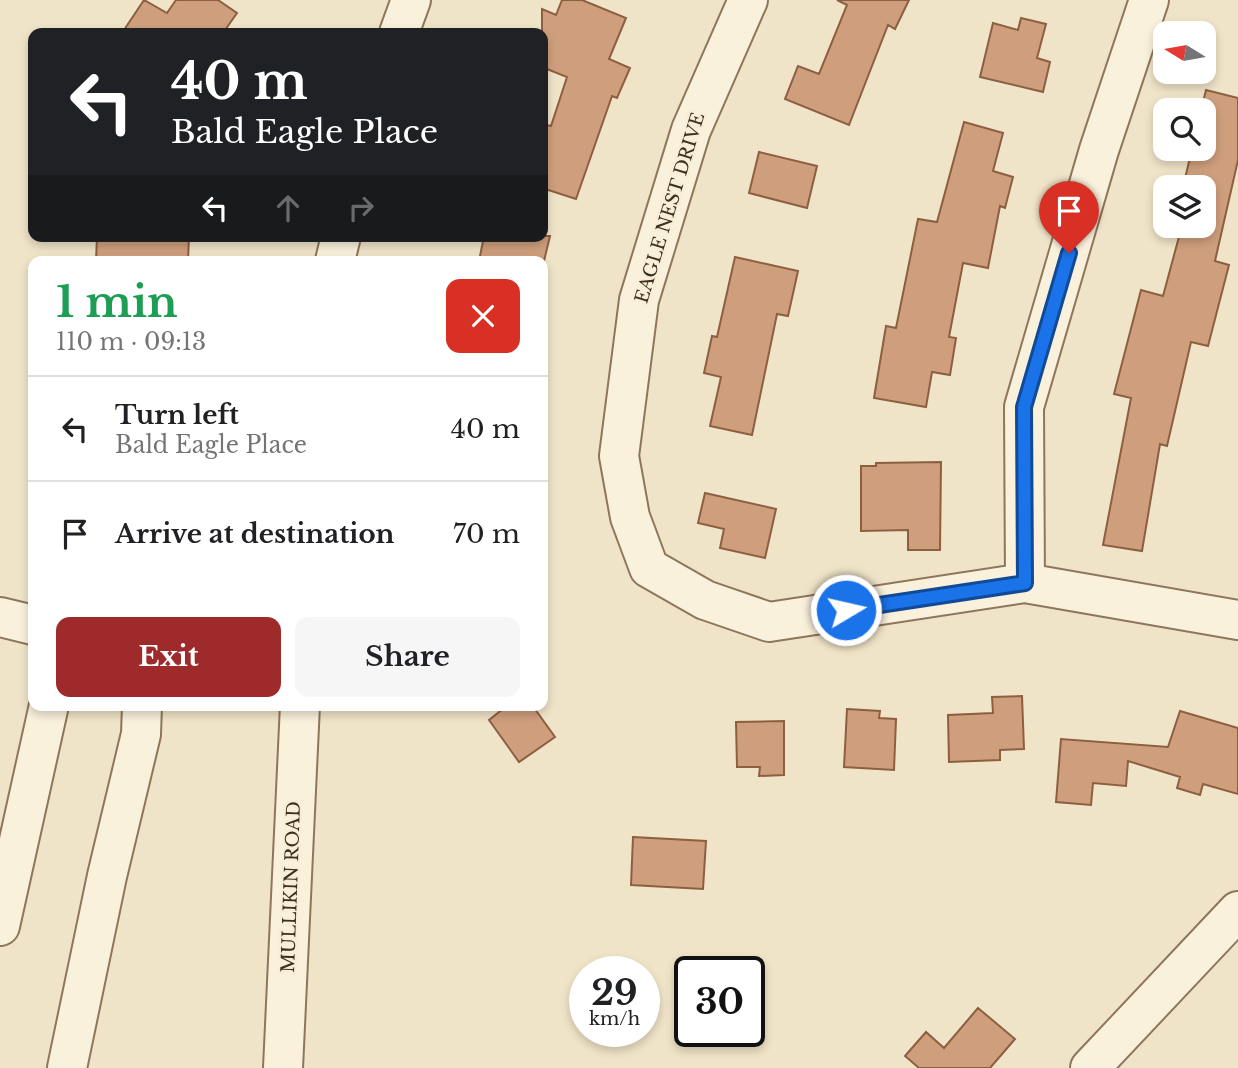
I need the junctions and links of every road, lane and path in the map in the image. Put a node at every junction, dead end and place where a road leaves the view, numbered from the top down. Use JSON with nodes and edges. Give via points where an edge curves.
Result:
{"nodes":[{"id":1,"x":411,"y":0,"type":"edge"},
{"id":2,"x":748,"y":0,"type":"edge"},
{"id":3,"x":1149,"y":0,"type":"edge"},
{"id":4,"x":402,"y":28,"type":"edge"},
{"id":5,"x":1025,"y":583,"type":"junction"},
{"id":6,"x":0,"y":617,"type":"edge"},
{"id":7,"x":1238,"y":620,"type":"edge"},
{"id":8,"x":28,"y":624,"type":"edge"},
{"id":9,"x":28,"y":636,"type":"edge"},
{"id":10,"x":0,"y":640,"type":"edge"},
{"id":11,"x":49,"y":711,"type":"edge"},
{"id":12,"x":142,"y":711,"type":"edge"},
{"id":13,"x":300,"y":711,"type":"edge"},
{"id":14,"x":1238,"y":911,"type":"edge"},
{"id":15,"x":0,"y":926,"type":"edge"},
{"id":16,"x":67,"y":1068,"type":"edge"},
{"id":17,"x":283,"y":1068,"type":"edge"},
{"id":18,"x":1090,"y":1068,"type":"edge"}],
"edges":[{"from":1,"to":4,"type":"street"},
{"from":2,"to":5,"type":"street","name":"EAGLE NEST DRIVE","via":[[691,130],[639,300],[619,456],[630,517],[649,568],[705,600],[769,622]]},
{"from":3,"to":5,"type":"street","via":[[1099,150],[1024,407]]},
{"from":5,"to":7,"type":"street","name":"EAGLE NEST DRIVE"},
{"from":6,"to":8,"type":"street"},
{"from":9,"to":10,"type":"street"},
{"from":11,"to":15,"type":"street"},
{"from":12,"to":16,"type":"street","via":[[141,734]]},
{"from":13,"to":17,"type":"street","name":"MULLIKIN ROAD"},
{"from":14,"to":18,"type":"street"}]}
